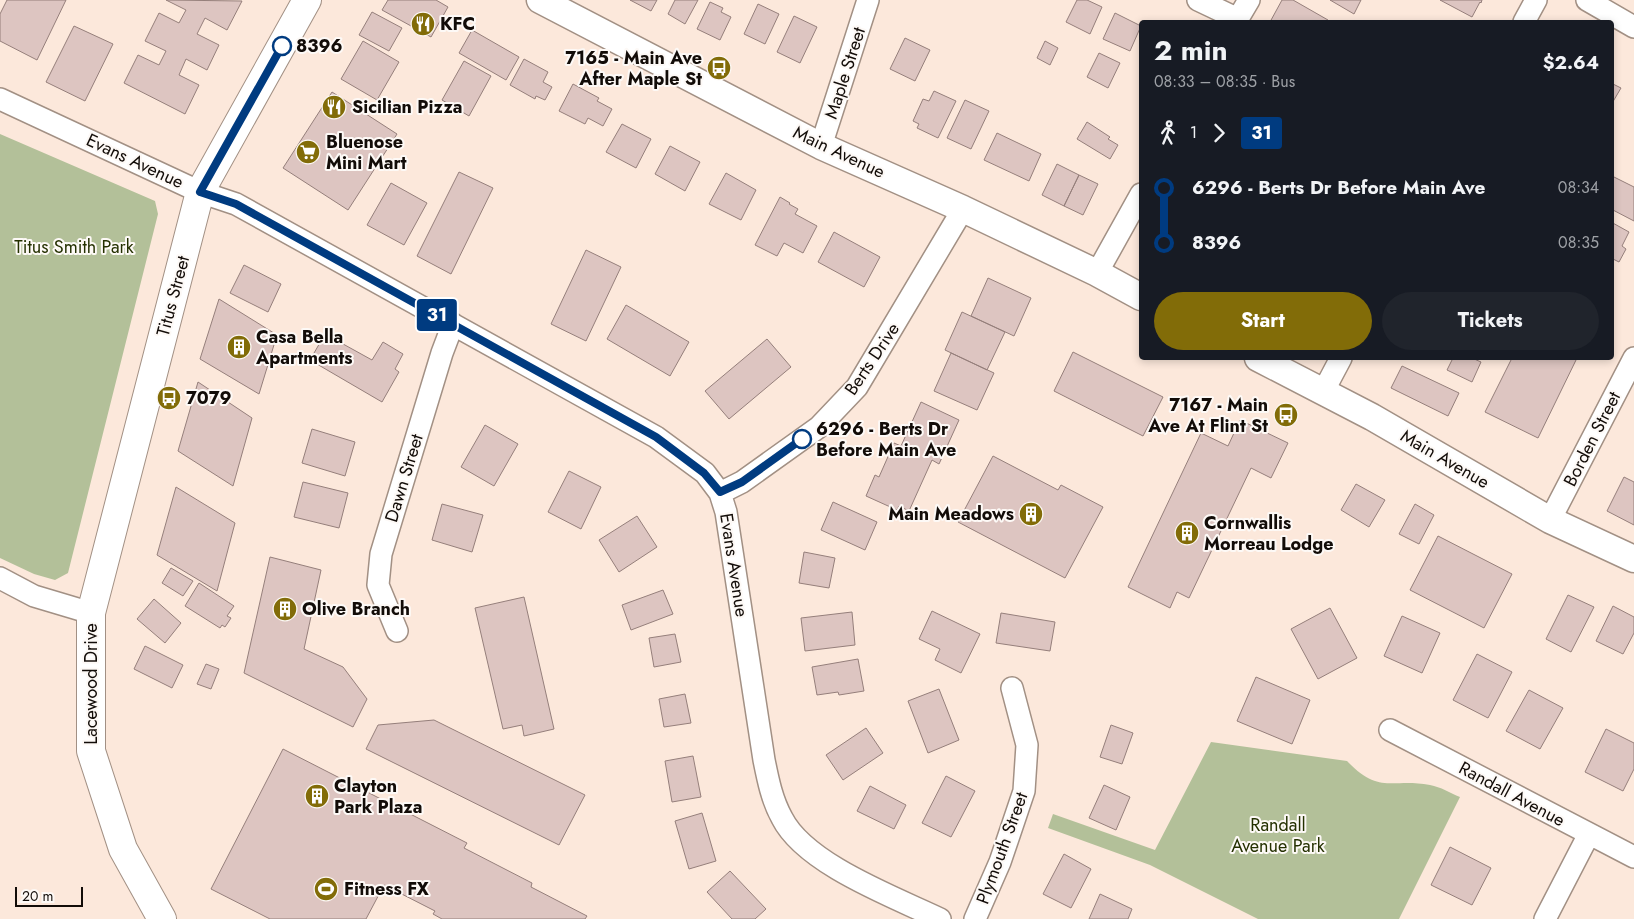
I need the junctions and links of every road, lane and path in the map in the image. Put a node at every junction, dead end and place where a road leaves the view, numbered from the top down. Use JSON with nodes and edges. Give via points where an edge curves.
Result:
{"nodes":[{"id":1,"x":307,"y":0,"type":"edge"},
{"id":2,"x":540,"y":0,"type":"edge"},
{"id":3,"x":868,"y":0,"type":"edge"},
{"id":4,"x":1198,"y":0,"type":"edge"},
{"id":5,"x":1249,"y":0,"type":"edge"},
{"id":6,"x":1536,"y":0,"type":"edge"},
{"id":7,"x":1587,"y":0,"type":"edge"},
{"id":8,"x":1235,"y":20,"type":"edge"},
{"id":9,"x":1238,"y":20,"type":"edge"},
{"id":10,"x":1525,"y":20,"type":"edge"},
{"id":11,"x":1634,"y":27,"type":"edge"},
{"id":12,"x":0,"y":98,"type":"edge"},
{"id":13,"x":821,"y":146,"type":"junction"},
{"id":14,"x":200,"y":192,"type":"junction"},
{"id":15,"x":1139,"y":198,"type":"edge"},
{"id":16,"x":963,"y":209,"type":"junction"},
{"id":17,"x":1097,"y":273,"type":"junction"},
{"id":18,"x":1139,"y":296,"type":"edge"},
{"id":19,"x":453,"y":324,"type":"junction"},
{"id":20,"x":1634,"y":358,"type":"edge"},
{"id":21,"x":1262,"y":360,"type":"edge"},
{"id":22,"x":1340,"y":360,"type":"edge"},
{"id":23,"x":1323,"y":392,"type":"junction"},
{"id":24,"x":720,"y":492,"type":"junction"},
{"id":25,"x":1550,"y":520,"type":"junction"},
{"id":26,"x":1634,"y":559,"type":"edge"},
{"id":27,"x":0,"y":578,"type":"edge"},
{"id":28,"x":91,"y":613,"type":"junction"},
{"id":29,"x":397,"y":631,"type":"dead end"},
{"id":30,"x":1012,"y":688,"type":"dead end"},
{"id":31,"x":1390,"y":730,"type":"dead end"},
{"id":32,"x":1589,"y":834,"type":"junction"},
{"id":33,"x":1634,"y":857,"type":"edge"},
{"id":34,"x":162,"y":919,"type":"edge"},
{"id":35,"x":940,"y":919,"type":"edge"},
{"id":36,"x":975,"y":919,"type":"edge"},
{"id":37,"x":1545,"y":919,"type":"edge"}],
"edges":[{"from":1,"to":14,"type":"main road","name":"Titus Street"},
{"from":2,"to":13,"type":"street","name":"Main Avenue"},
{"from":3,"to":13,"type":"street","name":"Maple Street"},
{"from":4,"to":8,"type":"street"},
{"from":5,"to":9,"type":"street"},
{"from":6,"to":10,"type":"street"},
{"from":7,"to":11,"type":"street"},
{"from":12,"to":14,"type":"street","name":"Evans Avenue"},
{"from":13,"to":16,"type":"street","name":"Main Avenue"},
{"from":14,"to":19,"type":"street","name":"Evans Avenue","via":[[236,204]]},
{"from":14,"to":28,"type":"main road","name":"Titus Street"},
{"from":15,"to":17,"type":"street"},
{"from":16,"to":17,"type":"street","name":"Main Avenue"},
{"from":16,"to":24,"type":"street","name":"Berts Drive","via":[[857,387],[819,427],[742,482]]},
{"from":17,"to":18,"type":"street","name":"Main Avenue"},
{"from":19,"to":24,"type":"street","name":"Evans Avenue","via":[[656,437],[704,473]]},
{"from":19,"to":29,"type":"street","name":"Dawn Street","via":[[381,554],[378,585]]},
{"from":20,"to":25,"type":"street","name":"Borden Street"},
{"from":21,"to":23,"type":"street","name":"Main Avenue"},
{"from":22,"to":23,"type":"street"},
{"from":23,"to":25,"type":"street","name":"Main Avenue"},
{"from":24,"to":35,"type":"street","name":"Evans Avenue","via":[[726,512],[764,760],[772,796],[782,820],[798,840],[820,858]]},
{"from":25,"to":26,"type":"street","name":"Main Avenue"},
{"from":27,"to":28,"type":"street","via":[[34,596]]},
{"from":28,"to":34,"type":"main road","name":"Lacewood Drive","via":[[91,751],[123,849]]},
{"from":30,"to":36,"type":"street","name":"Plymouth Street","via":[[1027,745],[1024,791],[1000,862]]},
{"from":31,"to":32,"type":"street","name":"Randall Avenue"},
{"from":32,"to":33,"type":"street","name":"Randall Avenue"},
{"from":32,"to":37,"type":"street"}]}
